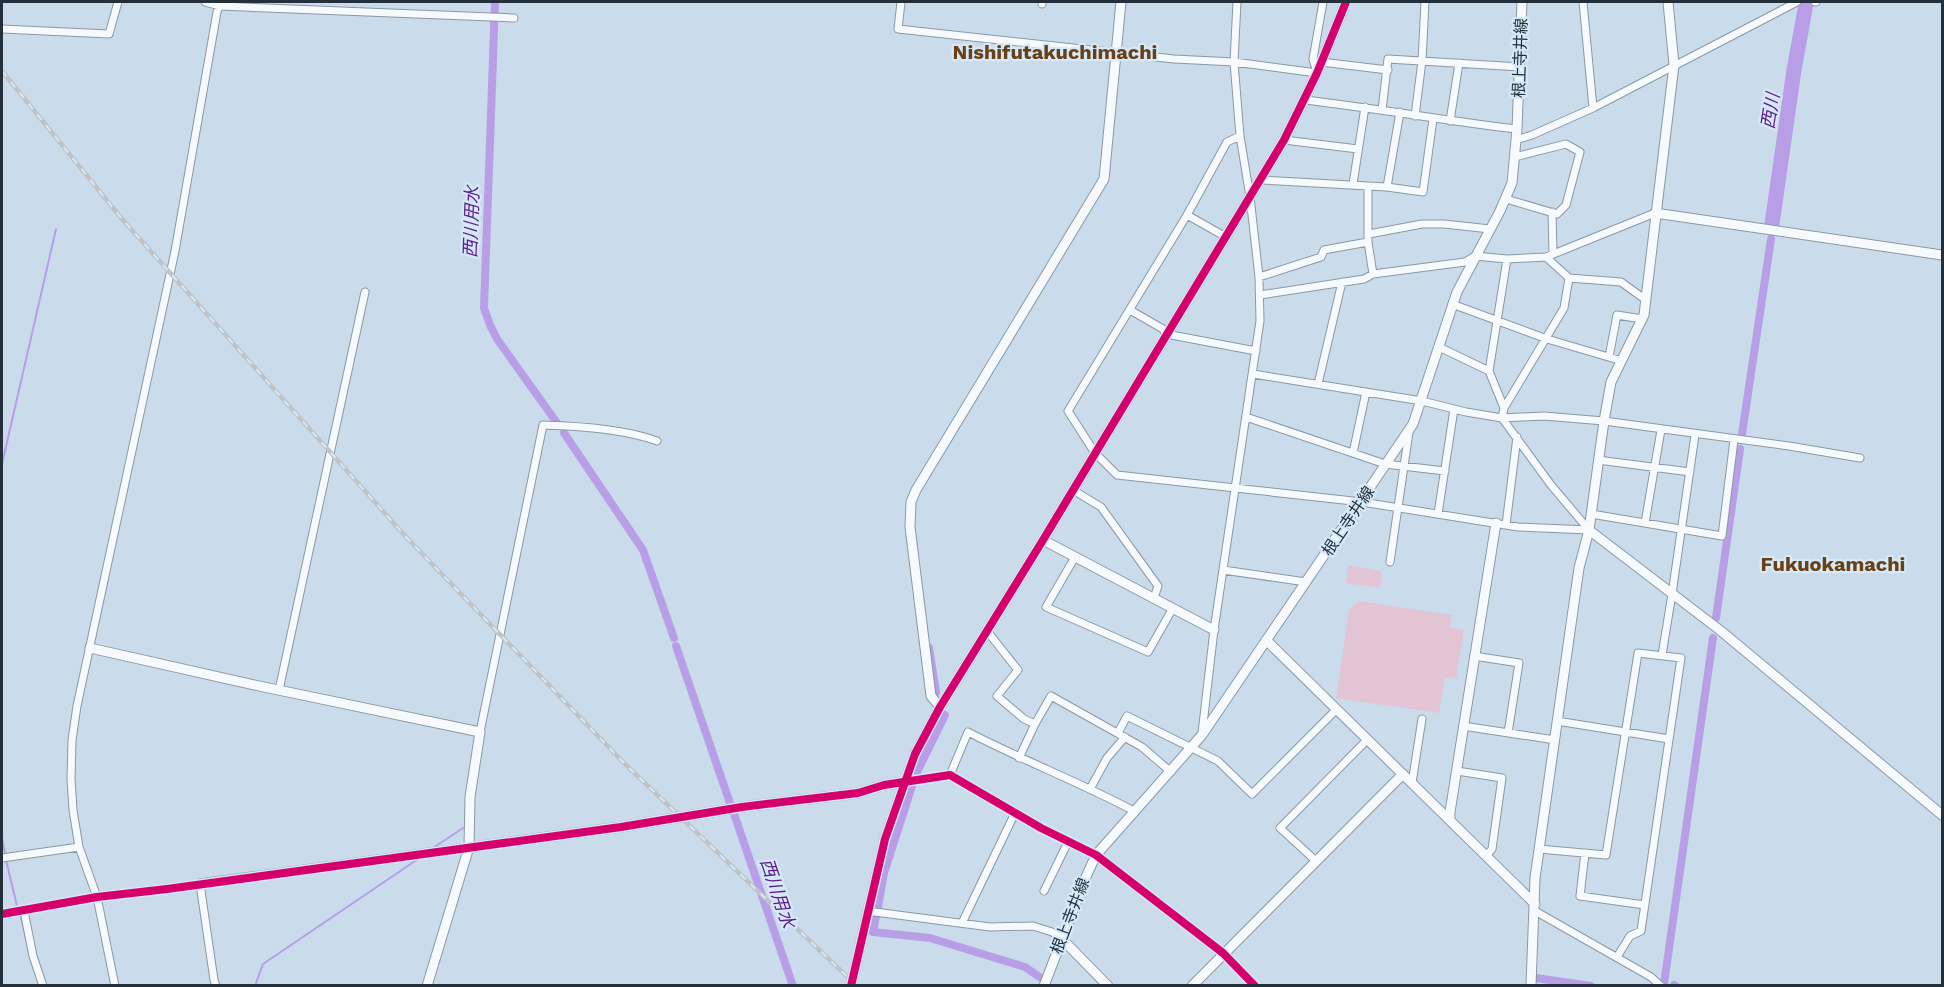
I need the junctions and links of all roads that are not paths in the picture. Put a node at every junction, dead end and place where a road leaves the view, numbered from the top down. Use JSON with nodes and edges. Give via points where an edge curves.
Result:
{"nodes":[{"id":1,"x":118,"y":2,"type":"edge"},
{"id":2,"x":205,"y":2,"type":"edge"},
{"id":3,"x":901,"y":2,"type":"edge"},
{"id":4,"x":1121,"y":2,"type":"edge"},
{"id":5,"x":1237,"y":2,"type":"edge"},
{"id":6,"x":1323,"y":2,"type":"edge"},
{"id":7,"x":1346,"y":2,"type":"edge"},
{"id":8,"x":1425,"y":2,"type":"edge"},
{"id":9,"x":1522,"y":2,"type":"edge"},
{"id":10,"x":1583,"y":2,"type":"edge"},
{"id":11,"x":1668,"y":2,"type":"edge"},
{"id":12,"x":1797,"y":2,"type":"edge"},
{"id":13,"x":220,"y":4,"type":"edge"},
{"id":14,"x":514,"y":18,"type":"dead end"},
{"id":15,"x":2,"y":29,"type":"edge"},
{"id":16,"x":1115,"y":52,"type":"junction"},
{"id":17,"x":1422,"y":61,"type":"junction"},
{"id":18,"x":1234,"y":62,"type":"junction"},
{"id":19,"x":1321,"y":62,"type":"junction"},
{"id":20,"x":1459,"y":63,"type":"junction"},
{"id":21,"x":1674,"y":65,"type":"junction"},
{"id":22,"x":1520,"y":67,"type":"junction"},
{"id":23,"x":1388,"y":70,"type":"junction"},
{"id":24,"x":1317,"y":73,"type":"junction"},
{"id":25,"x":1304,"y":99,"type":"junction"},
{"id":26,"x":1365,"y":107,"type":"junction"},
{"id":27,"x":1593,"y":108,"type":"junction"},
{"id":28,"x":1382,"y":110,"type":"junction"},
{"id":29,"x":1400,"y":112,"type":"junction"},
{"id":30,"x":1415,"y":116,"type":"junction"},
{"id":31,"x":1433,"y":119,"type":"junction"},
{"id":32,"x":1450,"y":121,"type":"junction"},
{"id":33,"x":1517,"y":129,"type":"junction"},
{"id":34,"x":1240,"y":136,"type":"junction"},
{"id":35,"x":1284,"y":140,"type":"junction"},
{"id":36,"x":1516,"y":140,"type":"junction"},
{"id":37,"x":1358,"y":148,"type":"junction"},
{"id":38,"x":1515,"y":157,"type":"junction"},
{"id":39,"x":1261,"y":180,"type":"junction"},
{"id":40,"x":1353,"y":184,"type":"junction"},
{"id":41,"x":1368,"y":186,"type":"junction"},
{"id":42,"x":1387,"y":187,"type":"junction"},
{"id":43,"x":1250,"y":197,"type":"junction"},
{"id":44,"x":1506,"y":199,"type":"junction"},
{"id":45,"x":1552,"y":212,"type":"junction"},
{"id":46,"x":1655,"y":213,"type":"junction"},
{"id":47,"x":1187,"y":214,"type":"junction"},
{"id":48,"x":1490,"y":229,"type":"junction"},
{"id":49,"x":1226,"y":237,"type":"junction"},
{"id":50,"x":1368,"y":238,"type":"junction"},
{"id":51,"x":1942,"y":255,"type":"edge"},
{"id":52,"x":1475,"y":256,"type":"junction"},
{"id":53,"x":1549,"y":256,"type":"junction"},
{"id":54,"x":1507,"y":259,"type":"junction"},
{"id":55,"x":1373,"y":274,"type":"junction"},
{"id":56,"x":1259,"y":277,"type":"junction"},
{"id":57,"x":1569,"y":278,"type":"junction"},
{"id":58,"x":1342,"y":282,"type":"junction"},
{"id":59,"x":365,"y":291,"type":"dead end"},
{"id":60,"x":1260,"y":295,"type":"junction"},
{"id":61,"x":1646,"y":300,"type":"junction"},
{"id":62,"x":1452,"y":304,"type":"junction"},
{"id":63,"x":1130,"y":310,"type":"junction"},
{"id":64,"x":1642,"y":319,"type":"junction"},
{"id":65,"x":1498,"y":321,"type":"junction"},
{"id":66,"x":1167,"y":334,"type":"junction"},
{"id":67,"x":1547,"y":339,"type":"junction"},
{"id":68,"x":1439,"y":347,"type":"junction"},
{"id":69,"x":1256,"y":351,"type":"junction"},
{"id":70,"x":1609,"y":357,"type":"junction"},
{"id":71,"x":1622,"y":361,"type":"junction"},
{"id":72,"x":1489,"y":371,"type":"junction"},
{"id":73,"x":1253,"y":374,"type":"junction"},
{"id":74,"x":1318,"y":384,"type":"junction"},
{"id":75,"x":1366,"y":392,"type":"junction"},
{"id":76,"x":1422,"y":401,"type":"junction"},
{"id":77,"x":1504,"y":408,"type":"junction"},
{"id":78,"x":1454,"y":410,"type":"junction"},
{"id":79,"x":1246,"y":417,"type":"junction"},
{"id":80,"x":1502,"y":418,"type":"junction"},
{"id":81,"x":1604,"y":421,"type":"junction"},
{"id":82,"x":1410,"y":429,"type":"junction"},
{"id":83,"x":1661,"y":429,"type":"junction"},
{"id":84,"x":1695,"y":435,"type":"junction"},
{"id":85,"x":1517,"y":437,"type":"junction"},
{"id":86,"x":1734,"y":440,"type":"junction"},
{"id":87,"x":657,"y":441,"type":"dead end"},
{"id":88,"x":1095,"y":453,"type":"junction"},
{"id":89,"x":1353,"y":453,"type":"junction"},
{"id":90,"x":1860,"y":459,"type":"dead end"},
{"id":91,"x":1598,"y":460,"type":"junction"},
{"id":92,"x":1385,"y":464,"type":"junction"},
{"id":93,"x":1406,"y":466,"type":"junction"},
{"id":94,"x":1654,"y":468,"type":"junction"},
{"id":95,"x":1445,"y":471,"type":"junction"},
{"id":96,"x":1690,"y":472,"type":"junction"},
{"id":97,"x":1235,"y":487,"type":"junction"},
{"id":98,"x":1073,"y":490,"type":"junction"},
{"id":99,"x":1362,"y":502,"type":"junction"},
{"id":100,"x":1400,"y":508,"type":"junction"},
{"id":101,"x":1438,"y":514,"type":"junction"},
{"id":102,"x":1591,"y":514,"type":"junction"},
{"id":103,"x":1496,"y":523,"type":"junction"},
{"id":104,"x":1645,"y":523,"type":"junction"},
{"id":105,"x":1506,"y":525,"type":"junction"},
{"id":106,"x":1682,"y":529,"type":"junction"},
{"id":107,"x":1589,"y":530,"type":"junction"},
{"id":108,"x":1043,"y":540,"type":"junction"},
{"id":109,"x":1075,"y":557,"type":"junction"},
{"id":110,"x":1390,"y":562,"type":"dead end"},
{"id":111,"x":1223,"y":570,"type":"junction"},
{"id":112,"x":1306,"y":582,"type":"junction"},
{"id":113,"x":1672,"y":594,"type":"junction"},
{"id":114,"x":1154,"y":598,"type":"junction"},
{"id":115,"x":1173,"y":608,"type":"junction"},
{"id":116,"x":1214,"y":630,"type":"junction"},
{"id":117,"x":987,"y":631,"type":"junction"},
{"id":118,"x":1266,"y":640,"type":"junction"},
{"id":119,"x":90,"y":648,"type":"junction"},
{"id":120,"x":1662,"y":655,"type":"junction"},
{"id":121,"x":1474,"y":656,"type":"junction"},
{"id":122,"x":279,"y":690,"type":"junction"},
{"id":123,"x":940,"y":707,"type":"junction"},
{"id":124,"x":1336,"y":710,"type":"junction"},
{"id":125,"x":1422,"y":719,"type":"dead end"},
{"id":126,"x":1557,"y":722,"type":"junction"},
{"id":127,"x":1035,"y":724,"type":"junction"},
{"id":128,"x":1463,"y":726,"type":"junction"},
{"id":129,"x":480,"y":732,"type":"junction"},
{"id":130,"x":1626,"y":732,"type":"junction"},
{"id":131,"x":1118,"y":733,"type":"junction"},
{"id":132,"x":1508,"y":733,"type":"junction"},
{"id":133,"x":1202,"y":735,"type":"junction"},
{"id":134,"x":1125,"y":737,"type":"junction"},
{"id":135,"x":1669,"y":739,"type":"junction"},
{"id":136,"x":1366,"y":740,"type":"junction"},
{"id":137,"x":1555,"y":740,"type":"junction"},
{"id":138,"x":1192,"y":748,"type":"junction"},
{"id":139,"x":1019,"y":758,"type":"junction"},
{"id":140,"x":1457,"y":771,"type":"junction"},
{"id":141,"x":1171,"y":772,"type":"junction"},
{"id":142,"x":1403,"y":774,"type":"junction"},
{"id":143,"x":950,"y":775,"type":"junction"},
{"id":144,"x":904,"y":782,"type":"junction"},
{"id":145,"x":1412,"y":783,"type":"junction"},
{"id":146,"x":1090,"y":789,"type":"junction"},
{"id":147,"x":1134,"y":811,"type":"junction"},
{"id":148,"x":1015,"y":813,"type":"junction"},
{"id":149,"x":1942,"y":815,"type":"edge"},
{"id":150,"x":1450,"y":820,"type":"junction"},
{"id":151,"x":1068,"y":842,"type":"junction"},
{"id":152,"x":79,"y":847,"type":"junction"},
{"id":153,"x":469,"y":847,"type":"junction"},
{"id":154,"x":1539,"y":849,"type":"junction"},
{"id":155,"x":1585,"y":853,"type":"junction"},
{"id":156,"x":1096,"y":855,"type":"junction"},
{"id":157,"x":1486,"y":856,"type":"junction"},
{"id":158,"x":2,"y":858,"type":"edge"},
{"id":159,"x":1316,"y":861,"type":"junction"},
{"id":160,"x":200,"y":884,"type":"junction"},
{"id":161,"x":1044,"y":891,"type":"dead end"},
{"id":162,"x":97,"y":897,"type":"junction"},
{"id":163,"x":1645,"y":905,"type":"junction"},
{"id":164,"x":1535,"y":907,"type":"junction"},
{"id":165,"x":24,"y":911,"type":"junction"},
{"id":166,"x":867,"y":911,"type":"junction"},
{"id":167,"x":2,"y":914,"type":"edge"},
{"id":168,"x":962,"y":923,"type":"junction"},
{"id":169,"x":1062,"y":939,"type":"junction"},
{"id":170,"x":1223,"y":953,"type":"junction"},
{"id":171,"x":1617,"y":957,"type":"junction"},
{"id":172,"x":43,"y":986,"type":"edge"},
{"id":173,"x":115,"y":986,"type":"edge"},
{"id":174,"x":216,"y":986,"type":"edge"},
{"id":175,"x":428,"y":986,"type":"edge"},
{"id":176,"x":850,"y":986,"type":"edge"},
{"id":177,"x":1044,"y":986,"type":"edge"},
{"id":178,"x":1108,"y":986,"type":"edge"},
{"id":179,"x":1192,"y":986,"type":"edge"},
{"id":180,"x":1255,"y":986,"type":"edge"},
{"id":181,"x":1531,"y":986,"type":"edge"},
{"id":182,"x":1661,"y":986,"type":"edge"}],
"edges":[{"from":1,"to":15,"type":"street","via":[[109,34]]},
{"from":2,"to":13,"type":"street"},
{"from":3,"to":16,"type":"street","via":[[898,29]]},
{"from":4,"to":16,"type":"street"},
{"from":5,"to":18,"type":"street"},
{"from":6,"to":24,"type":"street","via":[[1313,59]]},
{"from":7,"to":19,"type":"street"},
{"from":8,"to":17,"type":"street"},
{"from":9,"to":22,"type":"street","name":"根上寺井線"},
{"from":10,"to":27,"type":"street"},
{"from":11,"to":21,"type":"street"},
{"from":12,"to":21,"type":"street"},
{"from":13,"to":14,"type":"street"},
{"from":13,"to":119,"type":"street","via":[[175,251]]},
{"from":16,"to":18,"type":"street"},
{"from":16,"to":123,"type":"street","via":[[1104,179],[911,502],[910,527],[931,696]]},
{"from":17,"to":20,"type":"street"},
{"from":17,"to":23,"type":"street","via":[[1388,59]]},
{"from":17,"to":30,"type":"street"},
{"from":18,"to":24,"type":"street"},
{"from":18,"to":34,"type":"street"},
{"from":19,"to":23,"type":"street"},
{"from":19,"to":24,"type":"street"},
{"from":20,"to":22,"type":"street"},
{"from":20,"to":32,"type":"street"},
{"from":21,"to":27,"type":"street"},
{"from":21,"to":46,"type":"street"},
{"from":22,"to":33,"type":"street","name":"根上寺井線"},
{"from":23,"to":28,"type":"street"},
{"from":24,"to":25,"type":"street"},
{"from":25,"to":26,"type":"street"},
{"from":25,"to":35,"type":"street"},
{"from":26,"to":28,"type":"street"},
{"from":26,"to":37,"type":"street"},
{"from":27,"to":36,"type":"street"},
{"from":28,"to":29,"type":"street"},
{"from":29,"to":30,"type":"street"},
{"from":29,"to":42,"type":"street"},
{"from":30,"to":31,"type":"street"},
{"from":31,"to":32,"type":"street"},
{"from":31,"to":42,"type":"street","via":[[1423,192]]},
{"from":32,"to":33,"type":"street"},
{"from":33,"to":36,"type":"street","name":"根上寺井線"},
{"from":34,"to":43,"type":"street"},
{"from":34,"to":47,"type":"street","via":[[1227,142]]},
{"from":35,"to":37,"type":"street"},
{"from":35,"to":39,"type":"street"},
{"from":36,"to":38,"type":"street","name":"根上寺井線"},
{"from":37,"to":40,"type":"street"},
{"from":38,"to":44,"type":"street","name":"根上寺井線"},
{"from":38,"to":45,"type":"street","via":[[1566,144],[1580,152],[1566,205],[1557,214]]},
{"from":39,"to":40,"type":"street"},
{"from":39,"to":43,"type":"street"},
{"from":40,"to":41,"type":"street"},
{"from":41,"to":42,"type":"street"},
{"from":41,"to":50,"type":"street"},
{"from":43,"to":49,"type":"street"},
{"from":43,"to":56,"type":"street"},
{"from":44,"to":45,"type":"street"},
{"from":44,"to":48,"type":"street","name":"根上寺井線"},
{"from":45,"to":53,"type":"street"},
{"from":46,"to":51,"type":"street"},
{"from":46,"to":53,"type":"street"},
{"from":46,"to":61,"type":"street"},
{"from":47,"to":49,"type":"street"},
{"from":47,"to":63,"type":"street"},
{"from":48,"to":50,"type":"street","via":[[1433,224]]},
{"from":48,"to":52,"type":"street","name":"根上寺井線"},
{"from":49,"to":66,"type":"street"},
{"from":50,"to":55,"type":"street"},
{"from":50,"to":56,"type":"street","via":[[1324,250],[1321,258]]},
{"from":52,"to":54,"type":"street"},
{"from":52,"to":55,"type":"street","via":[[1465,262]]},
{"from":52,"to":62,"type":"street","name":"根上寺井線"},
{"from":53,"to":54,"type":"street"},
{"from":53,"to":57,"type":"street"},
{"from":54,"to":65,"type":"street"},
{"from":55,"to":58,"type":"street"},
{"from":56,"to":60,"type":"street"},
{"from":57,"to":61,"type":"street","via":[[1621,282]]},
{"from":57,"to":67,"type":"street","via":[[1564,308]]},
{"from":58,"to":60,"type":"street"},
{"from":58,"to":74,"type":"street"},
{"from":59,"to":122,"type":"street"},
{"from":60,"to":69,"type":"street"},
{"from":61,"to":64,"type":"street"},
{"from":62,"to":65,"type":"street"},
{"from":62,"to":68,"type":"street","name":"根上寺井線"},
{"from":63,"to":66,"type":"street"},
{"from":63,"to":88,"type":"street","via":[[1068,411]]},
{"from":64,"to":70,"type":"street","via":[[1617,315]]},
{"from":64,"to":71,"type":"street"},
{"from":65,"to":67,"type":"street"},
{"from":65,"to":72,"type":"street"},
{"from":66,"to":69,"type":"street"},
{"from":66,"to":88,"type":"street"},
{"from":67,"to":70,"type":"street"},
{"from":67,"to":77,"type":"street"},
{"from":68,"to":72,"type":"street"},
{"from":68,"to":76,"type":"street","name":"根上寺井線"},
{"from":69,"to":73,"type":"street"},
{"from":70,"to":71,"type":"street"},
{"from":71,"to":81,"type":"street","via":[[1611,382]]},
{"from":72,"to":77,"type":"street"},
{"from":73,"to":74,"type":"street"},
{"from":73,"to":79,"type":"street"},
{"from":74,"to":75,"type":"street"},
{"from":75,"to":76,"type":"street"},
{"from":75,"to":89,"type":"street"},
{"from":76,"to":78,"type":"street"},
{"from":76,"to":82,"type":"street","name":"根上寺井線"},
{"from":77,"to":80,"type":"street"},
{"from":78,"to":80,"type":"street"},
{"from":78,"to":95,"type":"street"},
{"from":79,"to":89,"type":"street"},
{"from":79,"to":97,"type":"street"},
{"from":80,"to":81,"type":"street","via":[[1545,416]]},
{"from":80,"to":85,"type":"street"},
{"from":81,"to":83,"type":"street"},
{"from":81,"to":91,"type":"street"},
{"from":82,"to":92,"type":"street","name":"根上寺井線"},
{"from":82,"to":93,"type":"street"},
{"from":83,"to":84,"type":"street"},
{"from":83,"to":94,"type":"street"},
{"from":84,"to":86,"type":"street"},
{"from":84,"to":96,"type":"street"},
{"from":85,"to":105,"type":"street"},
{"from":85,"to":107,"type":"street"},
{"from":86,"to":90,"type":"street"},
{"from":86,"to":106,"type":"street","via":[[1722,536]]},
{"from":87,"to":129,"type":"street","via":[[643,436],[543,425]]},
{"from":88,"to":97,"type":"street","via":[[1117,475]]},
{"from":88,"to":98,"type":"street"},
{"from":89,"to":92,"type":"street"},
{"from":91,"to":94,"type":"street"},
{"from":91,"to":102,"type":"street"},
{"from":92,"to":93,"type":"street"},
{"from":92,"to":99,"type":"street","name":"根上寺井線"},
{"from":93,"to":95,"type":"street"},
{"from":93,"to":100,"type":"street"},
{"from":94,"to":96,"type":"street"},
{"from":94,"to":104,"type":"street"},
{"from":95,"to":101,"type":"street"},
{"from":96,"to":106,"type":"street"},
{"from":97,"to":99,"type":"street"},
{"from":97,"to":111,"type":"street"},
{"from":98,"to":108,"type":"street"},
{"from":98,"to":114,"type":"street","via":[[1101,507],[1158,586]]},
{"from":99,"to":100,"type":"street"},
{"from":99,"to":112,"type":"street","name":"根上寺井線"},
{"from":100,"to":101,"type":"street"},
{"from":100,"to":110,"type":"street"},
{"from":101,"to":103,"type":"street"},
{"from":102,"to":104,"type":"street"},
{"from":102,"to":107,"type":"street"},
{"from":103,"to":105,"type":"street"},
{"from":103,"to":121,"type":"street"},
{"from":104,"to":106,"type":"street"},
{"from":105,"to":107,"type":"street"},
{"from":106,"to":113,"type":"street"},
{"from":107,"to":113,"type":"street"},
{"from":107,"to":126,"type":"street","via":[[1579,568]]},
{"from":108,"to":109,"type":"street"},
{"from":108,"to":117,"type":"street"},
{"from":109,"to":114,"type":"street"},
{"from":109,"to":115,"type":"street","via":[[1046,607],[1148,652]]},
{"from":111,"to":112,"type":"street"},
{"from":111,"to":116,"type":"street"},
{"from":112,"to":118,"type":"street","name":"根上寺井線"},
{"from":113,"to":120,"type":"street"},
{"from":113,"to":149,"type":"street"},
{"from":114,"to":115,"type":"street"},
{"from":115,"to":116,"type":"street"},
{"from":116,"to":133,"type":"street"},
{"from":117,"to":123,"type":"street"},
{"from":117,"to":127,"type":"street","via":[[1018,670],[997,696]]},
{"from":118,"to":124,"type":"street"},
{"from":118,"to":133,"type":"street","name":"根上寺井線"},
{"from":119,"to":122,"type":"street"},
{"from":119,"to":152,"type":"street","via":[[72,740],[71,779]]},
{"from":120,"to":130,"type":"street","via":[[1638,653]]},
{"from":120,"to":135,"type":"street","via":[[1681,658]]},
{"from":121,"to":128,"type":"street"},
{"from":121,"to":132,"type":"street","via":[[1519,663]]},
{"from":122,"to":129,"type":"street"},
{"from":123,"to":144,"type":"street"},
{"from":124,"to":136,"type":"street"},
{"from":124,"to":138,"type":"street","via":[[1252,794],[1218,760]]},
{"from":125,"to":145,"type":"street"},
{"from":126,"to":130,"type":"street"},
{"from":126,"to":137,"type":"street"},
{"from":127,"to":131,"type":"street","via":[[1051,696]]},
{"from":127,"to":139,"type":"street"},
{"from":128,"to":132,"type":"street"},
{"from":128,"to":140,"type":"street"},
{"from":129,"to":153,"type":"street","via":[[470,797]]},
{"from":130,"to":135,"type":"street"},
{"from":130,"to":155,"type":"street","via":[[1606,855]]},
{"from":131,"to":134,"type":"street"},
{"from":131,"to":138,"type":"street","via":[[1128,716]]},
{"from":132,"to":137,"type":"street"},
{"from":133,"to":138,"type":"street","name":"根上寺井線"},
{"from":134,"to":141,"type":"street"},
{"from":134,"to":146,"type":"street","via":[[1107,758]]},
{"from":135,"to":163,"type":"street"},
{"from":136,"to":142,"type":"street"},
{"from":136,"to":159,"type":"street","via":[[1280,828]]},
{"from":137,"to":154,"type":"street"},
{"from":138,"to":141,"type":"street","name":"根上寺井線"},
{"from":139,"to":143,"type":"street","via":[[968,732]]},
{"from":139,"to":146,"type":"street"},
{"from":140,"to":150,"type":"street"},
{"from":140,"to":157,"type":"street","via":[[1502,778],[1492,849]]},
{"from":141,"to":147,"type":"street","name":"根上寺井線"},
{"from":142,"to":145,"type":"street"},
{"from":142,"to":159,"type":"street"},
{"from":143,"to":144,"type":"street"},
{"from":143,"to":148,"type":"street"},
{"from":144,"to":153,"type":"street","via":[[858,793]]},
{"from":144,"to":166,"type":"street"},
{"from":145,"to":150,"type":"street"},
{"from":146,"to":147,"type":"street"},
{"from":147,"to":156,"type":"street","name":"根上寺井線"},
{"from":148,"to":151,"type":"street"},
{"from":148,"to":168,"type":"street"},
{"from":150,"to":157,"type":"street"},
{"from":151,"to":156,"type":"street"},
{"from":151,"to":161,"type":"street"},
{"from":152,"to":158,"type":"street"},
{"from":152,"to":162,"type":"street"},
{"from":153,"to":160,"type":"street"},
{"from":153,"to":175,"type":"street"},
{"from":154,"to":155,"type":"street"},
{"from":154,"to":164,"type":"street"},
{"from":155,"to":163,"type":"street","via":[[1580,896]]},
{"from":156,"to":169,"type":"street","name":"根上寺井線"},
{"from":156,"to":170,"type":"street"},
{"from":157,"to":164,"type":"street"},
{"from":159,"to":170,"type":"street"},
{"from":160,"to":162,"type":"street"},
{"from":160,"to":174,"type":"street"},
{"from":162,"to":165,"type":"street"},
{"from":162,"to":173,"type":"street"},
{"from":163,"to":171,"type":"street","via":[[1641,931],[1630,936]]},
{"from":164,"to":171,"type":"street"},
{"from":164,"to":181,"type":"street"},
{"from":165,"to":167,"type":"street"},
{"from":165,"to":172,"type":"street"},
{"from":166,"to":168,"type":"street"},
{"from":166,"to":176,"type":"street"},
{"from":168,"to":169,"type":"street","via":[[1033,926]]},
{"from":169,"to":177,"type":"street","name":"根上寺井線"},
{"from":169,"to":178,"type":"street"},
{"from":170,"to":179,"type":"street"},
{"from":170,"to":180,"type":"street"},
{"from":171,"to":182,"type":"street"}]}
